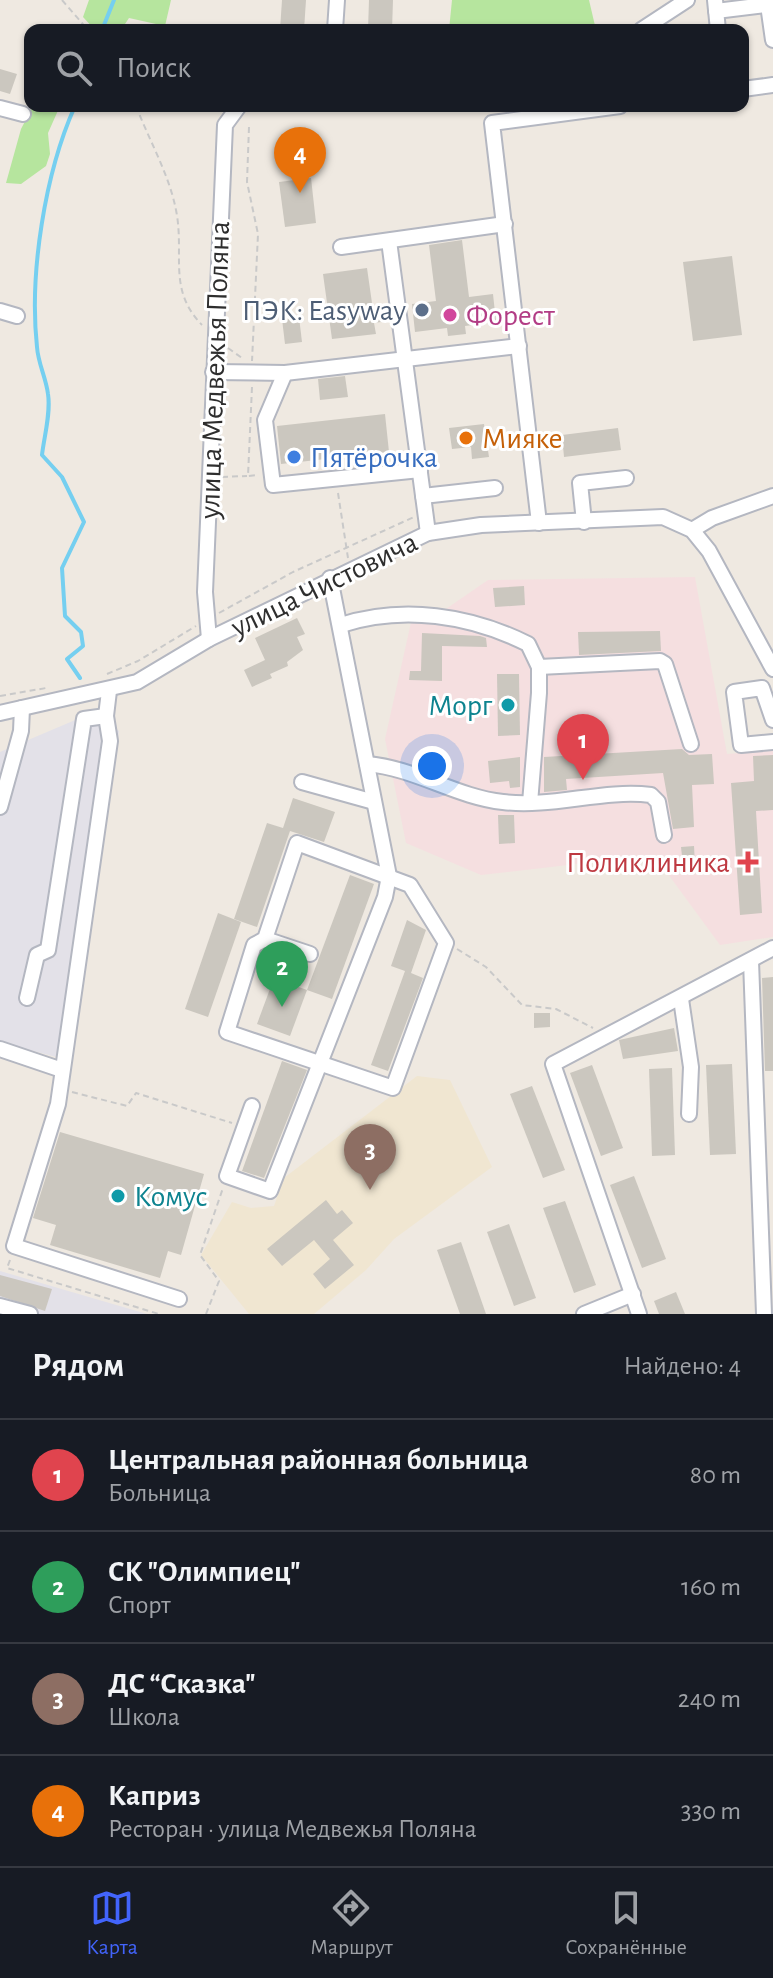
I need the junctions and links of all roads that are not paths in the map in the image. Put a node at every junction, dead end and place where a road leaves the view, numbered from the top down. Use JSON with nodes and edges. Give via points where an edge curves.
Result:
{"nodes":[{"id":1,"x":337,"y":0,"type":"edge"},
{"id":2,"x":687,"y":0,"type":"edge"},
{"id":3,"x":771,"y":4,"type":"edge"},
{"id":4,"x":715,"y":6,"type":"edge"},
{"id":5,"x":335,"y":24,"type":"edge"},
{"id":6,"x":650,"y":24,"type":"edge"},
{"id":7,"x":773,"y":40,"type":"edge"},
{"id":8,"x":773,"y":85,"type":"edge"},
{"id":9,"x":749,"y":88,"type":"edge"},
{"id":10,"x":0,"y":108,"type":"edge"},
{"id":11,"x":235,"y":112,"type":"edge"},
{"id":12,"x":575,"y":112,"type":"edge"},
{"id":13,"x":23,"y":114,"type":"dead end"},
{"id":14,"x":505,"y":224,"type":"junction"},
{"id":15,"x":389,"y":241,"type":"junction"},
{"id":16,"x":341,"y":247,"type":"dead end"},
{"id":17,"x":0,"y":311,"type":"edge"},
{"id":18,"x":17,"y":316,"type":"dead end"},
{"id":19,"x":519,"y":346,"type":"junction"},
{"id":20,"x":407,"y":358,"type":"junction"},
{"id":21,"x":213,"y":372,"type":"junction"},
{"id":22,"x":285,"y":373,"type":"junction"},
{"id":23,"x":420,"y":470,"type":"junction"},
{"id":24,"x":626,"y":478,"type":"dead end"},
{"id":25,"x":495,"y":488,"type":"dead end"},
{"id":26,"x":423,"y":496,"type":"junction"},
{"id":27,"x":773,"y":496,"type":"edge"},
{"id":28,"x":584,"y":522,"type":"junction"},
{"id":29,"x":539,"y":523,"type":"junction"},
{"id":30,"x":692,"y":530,"type":"junction"},
{"id":31,"x":428,"y":533,"type":"junction"},
{"id":32,"x":330,"y":578,"type":"junction"},
{"id":33,"x":341,"y":625,"type":"junction"},
{"id":34,"x":209,"y":639,"type":"junction"},
{"id":35,"x":539,"y":667,"type":"junction"},
{"id":36,"x":773,"y":669,"type":"edge"},
{"id":37,"x":109,"y":691,"type":"junction"},
{"id":38,"x":22,"y":708,"type":"junction"},
{"id":39,"x":0,"y":713,"type":"edge"},
{"id":40,"x":106,"y":716,"type":"junction"},
{"id":41,"x":773,"y":720,"type":"edge"},
{"id":42,"x":773,"y":742,"type":"edge"},
{"id":43,"x":691,"y":744,"type":"dead end"},
{"id":44,"x":367,"y":764,"type":"junction"},
{"id":45,"x":302,"y":782,"type":"dead end"},
{"id":46,"x":374,"y":802,"type":"junction"},
{"id":47,"x":530,"y":803,"type":"junction"},
{"id":48,"x":0,"y":807,"type":"edge"},
{"id":49,"x":664,"y":835,"type":"dead end"},
{"id":50,"x":389,"y":876,"type":"junction"},
{"id":51,"x":265,"y":939,"type":"junction"},
{"id":52,"x":773,"y":948,"type":"edge"},
{"id":53,"x":310,"y":954,"type":"dead end"},
{"id":54,"x":751,"y":961,"type":"junction"},
{"id":55,"x":27,"y":998,"type":"dead end"},
{"id":56,"x":681,"y":999,"type":"junction"},
{"id":57,"x":0,"y":1049,"type":"edge"},
{"id":58,"x":321,"y":1061,"type":"junction"},
{"id":59,"x":62,"y":1070,"type":"junction"},
{"id":60,"x":252,"y":1106,"type":"dead end"},
{"id":61,"x":689,"y":1114,"type":"dead end"},
{"id":62,"x":633,"y":1294,"type":"junction"},
{"id":63,"x":179,"y":1299,"type":"dead end"},
{"id":64,"x":0,"y":1306,"type":"edge"},
{"id":65,"x":30,"y":1314,"type":"edge"},
{"id":66,"x":584,"y":1314,"type":"edge"},
{"id":67,"x":639,"y":1314,"type":"edge"},
{"id":68,"x":764,"y":1314,"type":"edge"}],
"edges":[{"from":1,"to":5,"type":"street"},
{"from":2,"to":6,"type":"street"},
{"from":3,"to":4,"type":"street"},
{"from":3,"to":7,"type":"street"},
{"from":8,"to":9,"type":"street"},
{"from":10,"to":13,"type":"street"},
{"from":11,"to":21,"type":"street","name":"улица Медвежья Поляна","via":[[225,125]]},
{"from":12,"to":14,"type":"street","via":[[492,123]]},
{"from":14,"to":15,"type":"street"},
{"from":14,"to":19,"type":"street"},
{"from":15,"to":16,"type":"street"},
{"from":15,"to":20,"type":"street"},
{"from":17,"to":18,"type":"street"},
{"from":19,"to":20,"type":"street"},
{"from":19,"to":29,"type":"street"},
{"from":20,"to":22,"type":"street"},
{"from":20,"to":23,"type":"street"},
{"from":21,"to":22,"type":"street"},
{"from":21,"to":34,"type":"street","name":"улица Медвежья Поляна","via":[[205,592]]},
{"from":22,"to":23,"type":"street","via":[[265,420],[273,485]]},
{"from":23,"to":26,"type":"street"},
{"from":24,"to":28,"type":"street","via":[[580,483]]},
{"from":25,"to":26,"type":"street"},
{"from":26,"to":31,"type":"street"},
{"from":27,"to":30,"type":"street"},
{"from":28,"to":29,"type":"street","name":"улица Чистовича"},
{"from":28,"to":30,"type":"street","name":"улица Чистовича","via":[[663,517]]},
{"from":29,"to":31,"type":"street","name":"улица Чистовича"},
{"from":30,"to":36,"type":"street","via":[[709,551]]},
{"from":31,"to":32,"type":"street","name":"улица Чистовича"},
{"from":32,"to":33,"type":"street"},
{"from":32,"to":34,"type":"street","name":"улица Чистовича"},
{"from":33,"to":35,"type":"street","via":[[407,614],[467,621],[528,644]]},
{"from":33,"to":44,"type":"street"},
{"from":34,"to":37,"type":"street","name":"улица Чистовича","via":[[167,667]]},
{"from":35,"to":43,"type":"street","via":[[660,661]]},
{"from":35,"to":47,"type":"street"},
{"from":37,"to":38,"type":"street","name":"улица Чистовича"},
{"from":37,"to":40,"type":"street"},
{"from":38,"to":39,"type":"street","name":"улица Чистовича"},
{"from":38,"to":48,"type":"street","via":[[21,731]]},
{"from":40,"to":55,"type":"street","via":[[84,719],[48,950],[37,955]]},
{"from":40,"to":59,"type":"street","via":[[110,741]]},
{"from":41,"to":42,"type":"street","via":[[762,688],[734,692],[741,745]]},
{"from":44,"to":46,"type":"street"},
{"from":44,"to":47,"type":"street","via":[[390,766],[456,791]]},
{"from":45,"to":46,"type":"street"},
{"from":46,"to":50,"type":"street"},
{"from":47,"to":49,"type":"street","via":[[651,795],[658,802]]},
{"from":50,"to":51,"type":"street","via":[[297,843]]},
{"from":50,"to":58,"type":"street"},
{"from":50,"to":58,"type":"street","via":[[410,885],[446,943],[393,1088]]},
{"from":51,"to":53,"type":"street"},
{"from":51,"to":58,"type":"street","via":[[254,945],[227,1032]]},
{"from":52,"to":54,"type":"street"},
{"from":54,"to":56,"type":"street"},
{"from":54,"to":68,"type":"street"},
{"from":56,"to":61,"type":"street","via":[[691,1067]]},
{"from":56,"to":62,"type":"street","via":[[553,1064]]},
{"from":57,"to":59,"type":"street"},
{"from":58,"to":60,"type":"street","via":[[270,1191],[227,1176]]},
{"from":59,"to":63,"type":"street","via":[[14,1246]]},
{"from":62,"to":66,"type":"street"},
{"from":62,"to":67,"type":"street"},
{"from":64,"to":65,"type":"street"}]}
